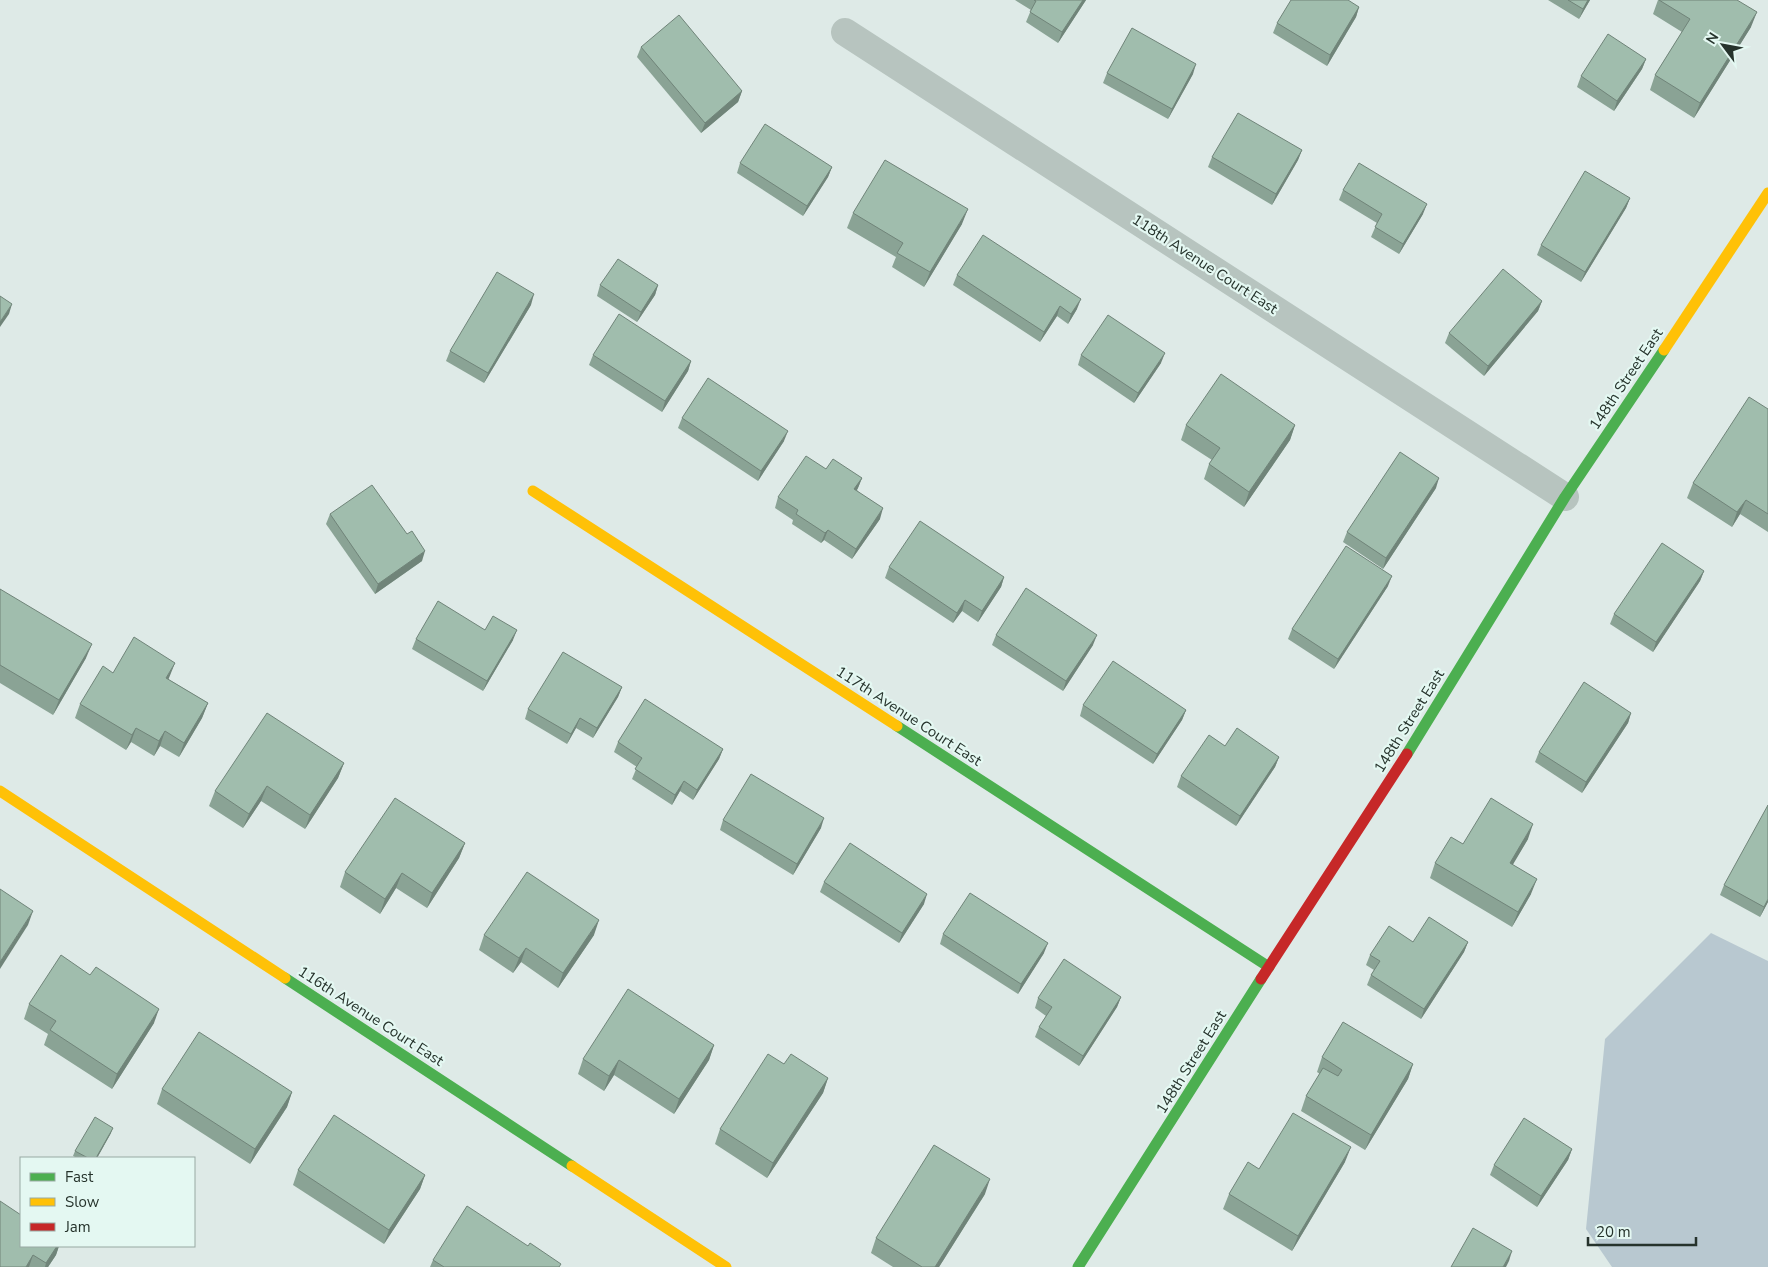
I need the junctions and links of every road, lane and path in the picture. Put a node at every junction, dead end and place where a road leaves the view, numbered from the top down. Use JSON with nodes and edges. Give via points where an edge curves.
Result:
{"nodes":[{"id":1,"x":845,"y":32,"type":"dead end"},
{"id":2,"x":1768,"y":193,"type":"edge"},
{"id":3,"x":532,"y":491,"type":"dead end"},
{"id":4,"x":1565,"y":496,"type":"junction"},
{"id":5,"x":0,"y":790,"type":"edge"},
{"id":6,"x":1269,"y":967,"type":"junction"},
{"id":7,"x":726,"y":1267,"type":"edge"},
{"id":8,"x":1078,"y":1267,"type":"edge"}],
"edges":[{"from":1,"to":4,"type":"street","name":"118th Avenue Court East"},
{"from":2,"to":4,"type":"street","name":"148th Street East"},
{"from":3,"to":6,"type":"street","name":"117th Avenue Court East"},
{"from":4,"to":6,"type":"street","name":"148th Street East","via":[[1408,753]]},
{"from":5,"to":7,"type":"street","name":"116th Avenue Court East"},
{"from":6,"to":8,"type":"street","name":"148th Street East"}]}
